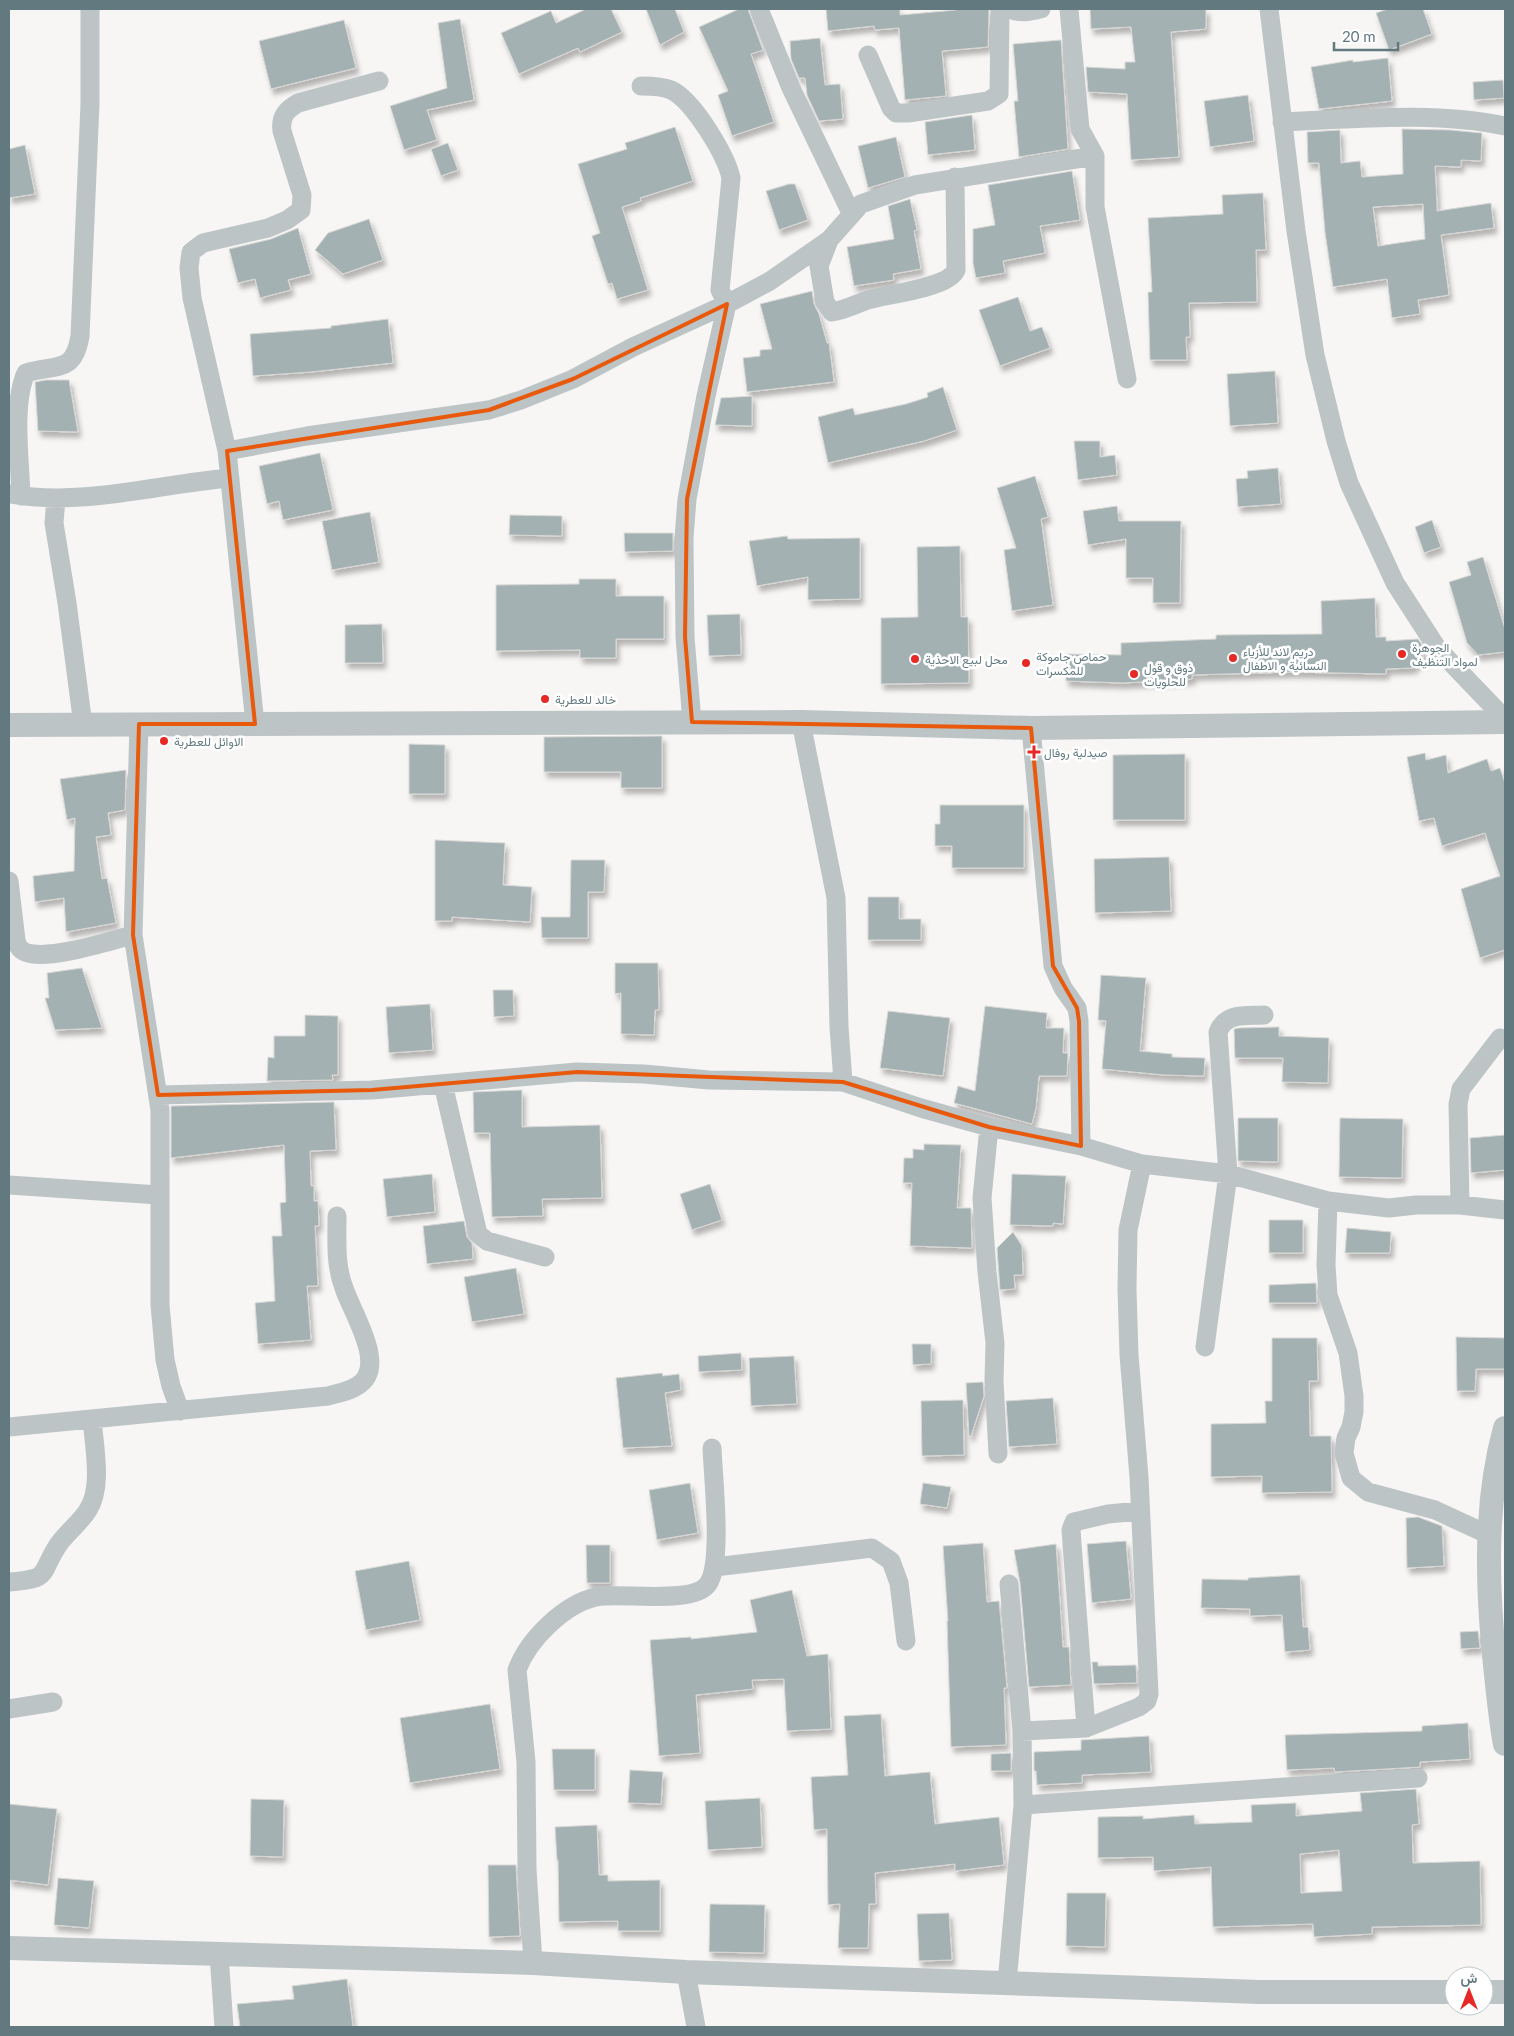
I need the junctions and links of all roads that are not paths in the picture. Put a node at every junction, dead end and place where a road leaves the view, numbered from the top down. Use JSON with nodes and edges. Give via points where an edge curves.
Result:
{"nodes":[{"id":1,"x":90,"y":9,"type":"edge"},
{"id":2,"x":759,"y":9,"type":"edge"},
{"id":3,"x":1000,"y":9,"type":"edge"},
{"id":4,"x":1010,"y":9,"type":"edge"},
{"id":5,"x":1041,"y":9,"type":"edge"},
{"id":6,"x":1068,"y":9,"type":"edge"},
{"id":7,"x":1269,"y":9,"type":"edge"},
{"id":8,"x":868,"y":56,"type":"dead end"},
{"id":9,"x":379,"y":81,"type":"dead end"},
{"id":10,"x":640,"y":86,"type":"dead end"},
{"id":11,"x":1282,"y":122,"type":"junction"},
{"id":12,"x":1505,"y":126,"type":"edge"},
{"id":13,"x":1095,"y":156,"type":"junction"},
{"id":14,"x":955,"y":177,"type":"junction"},
{"id":15,"x":851,"y":213,"type":"junction"},
{"id":16,"x":829,"y":240,"type":"junction"},
{"id":17,"x":727,"y":304,"type":"junction"},
{"id":18,"x":1127,"y":379,"type":"dead end"},
{"id":19,"x":227,"y":451,"type":"junction"},
{"id":20,"x":230,"y":478,"type":"junction"},
{"id":21,"x":15,"y":495,"type":"edge"},
{"id":22,"x":56,"y":498,"type":"junction"},
{"id":23,"x":1505,"y":720,"type":"edge"},
{"id":24,"x":692,"y":722,"type":"junction"},
{"id":25,"x":801,"y":722,"type":"junction"},
{"id":26,"x":140,"y":724,"type":"junction"},
{"id":27,"x":255,"y":724,"type":"junction"},
{"id":28,"x":9,"y":725,"type":"edge"},
{"id":29,"x":83,"y":725,"type":"junction"},
{"id":30,"x":1031,"y":728,"type":"junction"},
{"id":31,"x":9,"y":880,"type":"edge"},
{"id":32,"x":133,"y":935,"type":"junction"},
{"id":33,"x":1264,"y":1015,"type":"dead end"},
{"id":34,"x":1500,"y":1038,"type":"dead end"},
{"id":35,"x":843,"y":1082,"type":"junction"},
{"id":36,"x":442,"y":1084,"type":"junction"},
{"id":37,"x":158,"y":1095,"type":"junction"},
{"id":38,"x":989,"y":1127,"type":"junction"},
{"id":39,"x":1081,"y":1146,"type":"junction"},
{"id":40,"x":1142,"y":1164,"type":"junction"},
{"id":41,"x":1228,"y":1174,"type":"junction"},
{"id":42,"x":9,"y":1185,"type":"edge"},
{"id":43,"x":159,"y":1195,"type":"junction"},
{"id":44,"x":1328,"y":1201,"type":"junction"},
{"id":45,"x":1460,"y":1205,"type":"junction"},
{"id":46,"x":1505,"y":1210,"type":"edge"},
{"id":47,"x":337,"y":1216,"type":"dead end"},
{"id":48,"x":545,"y":1257,"type":"dead end"},
{"id":49,"x":1205,"y":1347,"type":"dead end"},
{"id":50,"x":180,"y":1411,"type":"junction"},
{"id":51,"x":92,"y":1419,"type":"junction"},
{"id":52,"x":9,"y":1427,"type":"edge"},
{"id":53,"x":1505,"y":1428,"type":"edge"},
{"id":54,"x":712,"y":1448,"type":"dead end"},
{"id":55,"x":1502,"y":1452,"type":"edge"},
{"id":56,"x":998,"y":1454,"type":"dead end"},
{"id":57,"x":1140,"y":1511,"type":"junction"},
{"id":58,"x":1489,"y":1535,"type":"junction"},
{"id":59,"x":715,"y":1566,"type":"junction"},
{"id":60,"x":9,"y":1582,"type":"edge"},
{"id":61,"x":1009,"y":1584,"type":"dead end"},
{"id":62,"x":906,"y":1641,"type":"dead end"},
{"id":63,"x":53,"y":1702,"type":"dead end"},
{"id":64,"x":9,"y":1709,"type":"edge"},
{"id":65,"x":1086,"y":1728,"type":"junction"},
{"id":66,"x":1022,"y":1730,"type":"junction"},
{"id":67,"x":1505,"y":1744,"type":"edge"},
{"id":68,"x":1418,"y":1778,"type":"dead end"},
{"id":69,"x":1023,"y":1805,"type":"junction"},
{"id":70,"x":9,"y":1948,"type":"edge"},
{"id":71,"x":219,"y":1954,"type":"junction"},
{"id":72,"x":533,"y":1963,"type":"junction"},
{"id":73,"x":686,"y":1972,"type":"junction"},
{"id":74,"x":1007,"y":1984,"type":"junction"},
{"id":75,"x":1444,"y":1992,"type":"edge"},
{"id":76,"x":224,"y":2027,"type":"edge"},
{"id":77,"x":696,"y":2027,"type":"edge"}],
"edges":[{"from":1,"to":21,"type":"street","via":[[90,104],[78,351],[61,367],[26,373],[20,385]]},
{"from":2,"to":15,"type":"street","via":[[791,88]]},
{"from":3,"to":8,"type":"street","via":[[999,94],[988,101],[896,113]]},
{"from":4,"to":5,"type":"street","via":[[1015,12]]},
{"from":6,"to":13,"type":"street","via":[[1080,129]]},
{"from":7,"to":11,"type":"street"},
{"from":9,"to":19,"type":"street","via":[[298,103],[284,115],[281,123],[302,195],[301,210],[268,228],[203,243],[191,252],[192,298]]},
{"from":10,"to":17,"type":"street","via":[[671,90],[684,99],[728,166],[730,184],[720,290]]},
{"from":11,"to":12,"type":"street","via":[[1420,118]]},
{"from":11,"to":23,"type":"street","via":[[1315,355],[1349,483],[1395,583],[1437,648]]},
{"from":13,"to":14,"type":"street"},
{"from":13,"to":18,"type":"street","via":[[1096,207]]},
{"from":14,"to":15,"type":"street","via":[[887,194],[861,204]]},
{"from":14,"to":16,"type":"street","via":[[956,270],[950,278],[832,312],[825,302],[819,266]]},
{"from":15,"to":16,"type":"street"},
{"from":16,"to":17,"type":"street","via":[[770,281]]},
{"from":17,"to":19,"type":"street","via":[[573,379],[489,410]]},
{"from":17,"to":24,"type":"street","via":[[687,499],[685,637]]},
{"from":19,"to":20,"type":"street"},
{"from":20,"to":22,"type":"street"},
{"from":20,"to":27,"type":"street"},
{"from":21,"to":22,"type":"street"},
{"from":22,"to":29,"type":"street","via":[[54,523]]},
{"from":23,"to":30,"type":"street"},
{"from":24,"to":25,"type":"street"},
{"from":24,"to":27,"type":"street"},
{"from":25,"to":30,"type":"street"},
{"from":25,"to":35,"type":"street","via":[[836,898]]},
{"from":26,"to":27,"type":"street"},
{"from":26,"to":29,"type":"street"},
{"from":26,"to":32,"type":"street"},
{"from":28,"to":29,"type":"street"},
{"from":30,"to":39,"type":"street","via":[[1052,966],[1076,1008],[1079,1021]]},
{"from":31,"to":32,"type":"street","via":[[16,940],[23,951],[57,953]]},
{"from":32,"to":37,"type":"street"},
{"from":33,"to":41,"type":"street","via":[[1231,1017],[1218,1032]]},
{"from":34,"to":45,"type":"street","via":[[1461,1089],[1458,1104]]},
{"from":35,"to":36,"type":"street","via":[[709,1080],[577,1072]]},
{"from":35,"to":38,"type":"street"},
{"from":36,"to":37,"type":"street","via":[[372,1090]]},
{"from":36,"to":48,"type":"street","via":[[478,1234],[487,1241]]},
{"from":37,"to":43,"type":"street","via":[[161,1143]]},
{"from":38,"to":39,"type":"street"},
{"from":38,"to":56,"type":"street","via":[[982,1198],[994,1343]]},
{"from":39,"to":40,"type":"street"},
{"from":40,"to":41,"type":"street"},
{"from":40,"to":57,"type":"street","via":[[1128,1230],[1127,1261],[1129,1355]]},
{"from":41,"to":44,"type":"street"},
{"from":41,"to":49,"type":"street"},
{"from":42,"to":43,"type":"street"},
{"from":43,"to":50,"type":"street","via":[[160,1305],[164,1351]]},
{"from":44,"to":45,"type":"street","via":[[1389,1208]]},
{"from":44,"to":58,"type":"street","via":[[1328,1295],[1348,1353],[1354,1396],[1354,1412],[1344,1453],[1351,1478],[1368,1492],[1435,1510]]},
{"from":45,"to":46,"type":"street"},
{"from":47,"to":50,"type":"street","via":[[341,1278],[371,1360],[371,1368],[364,1381],[346,1392],[328,1396]]},
{"from":50,"to":51,"type":"street"},
{"from":51,"to":52,"type":"street"},
{"from":51,"to":60,"type":"street","via":[[96,1483],[92,1503],[60,1542],[42,1575],[32,1580]]},
{"from":53,"to":55,"type":"street"},
{"from":54,"to":59,"type":"street"},
{"from":55,"to":58,"type":"street"},
{"from":57,"to":65,"type":"street","via":[[1149,1694],[1147,1701],[1139,1707]]},
{"from":57,"to":65,"type":"street","via":[[1074,1522],[1071,1530]]},
{"from":58,"to":67,"type":"street","via":[[1492,1633]]},
{"from":59,"to":62,"type":"street","via":[[872,1548],[891,1561],[899,1583]]},
{"from":59,"to":72,"type":"street","via":[[707,1586],[698,1591],[663,1597],[598,1597],[586,1600],[546,1628],[522,1657],[517,1670],[526,1762],[527,1868]]},
{"from":61,"to":66,"type":"street"},
{"from":63,"to":64,"type":"street"},
{"from":65,"to":66,"type":"street"},
{"from":66,"to":69,"type":"street"},
{"from":68,"to":69,"type":"street"},
{"from":69,"to":74,"type":"street"},
{"from":70,"to":71,"type":"street"},
{"from":71,"to":72,"type":"street"},
{"from":71,"to":76,"type":"street"},
{"from":72,"to":73,"type":"street"},
{"from":73,"to":74,"type":"street"},
{"from":73,"to":77,"type":"street"},
{"from":74,"to":75,"type":"street","via":[[1259,1992]]}]}
